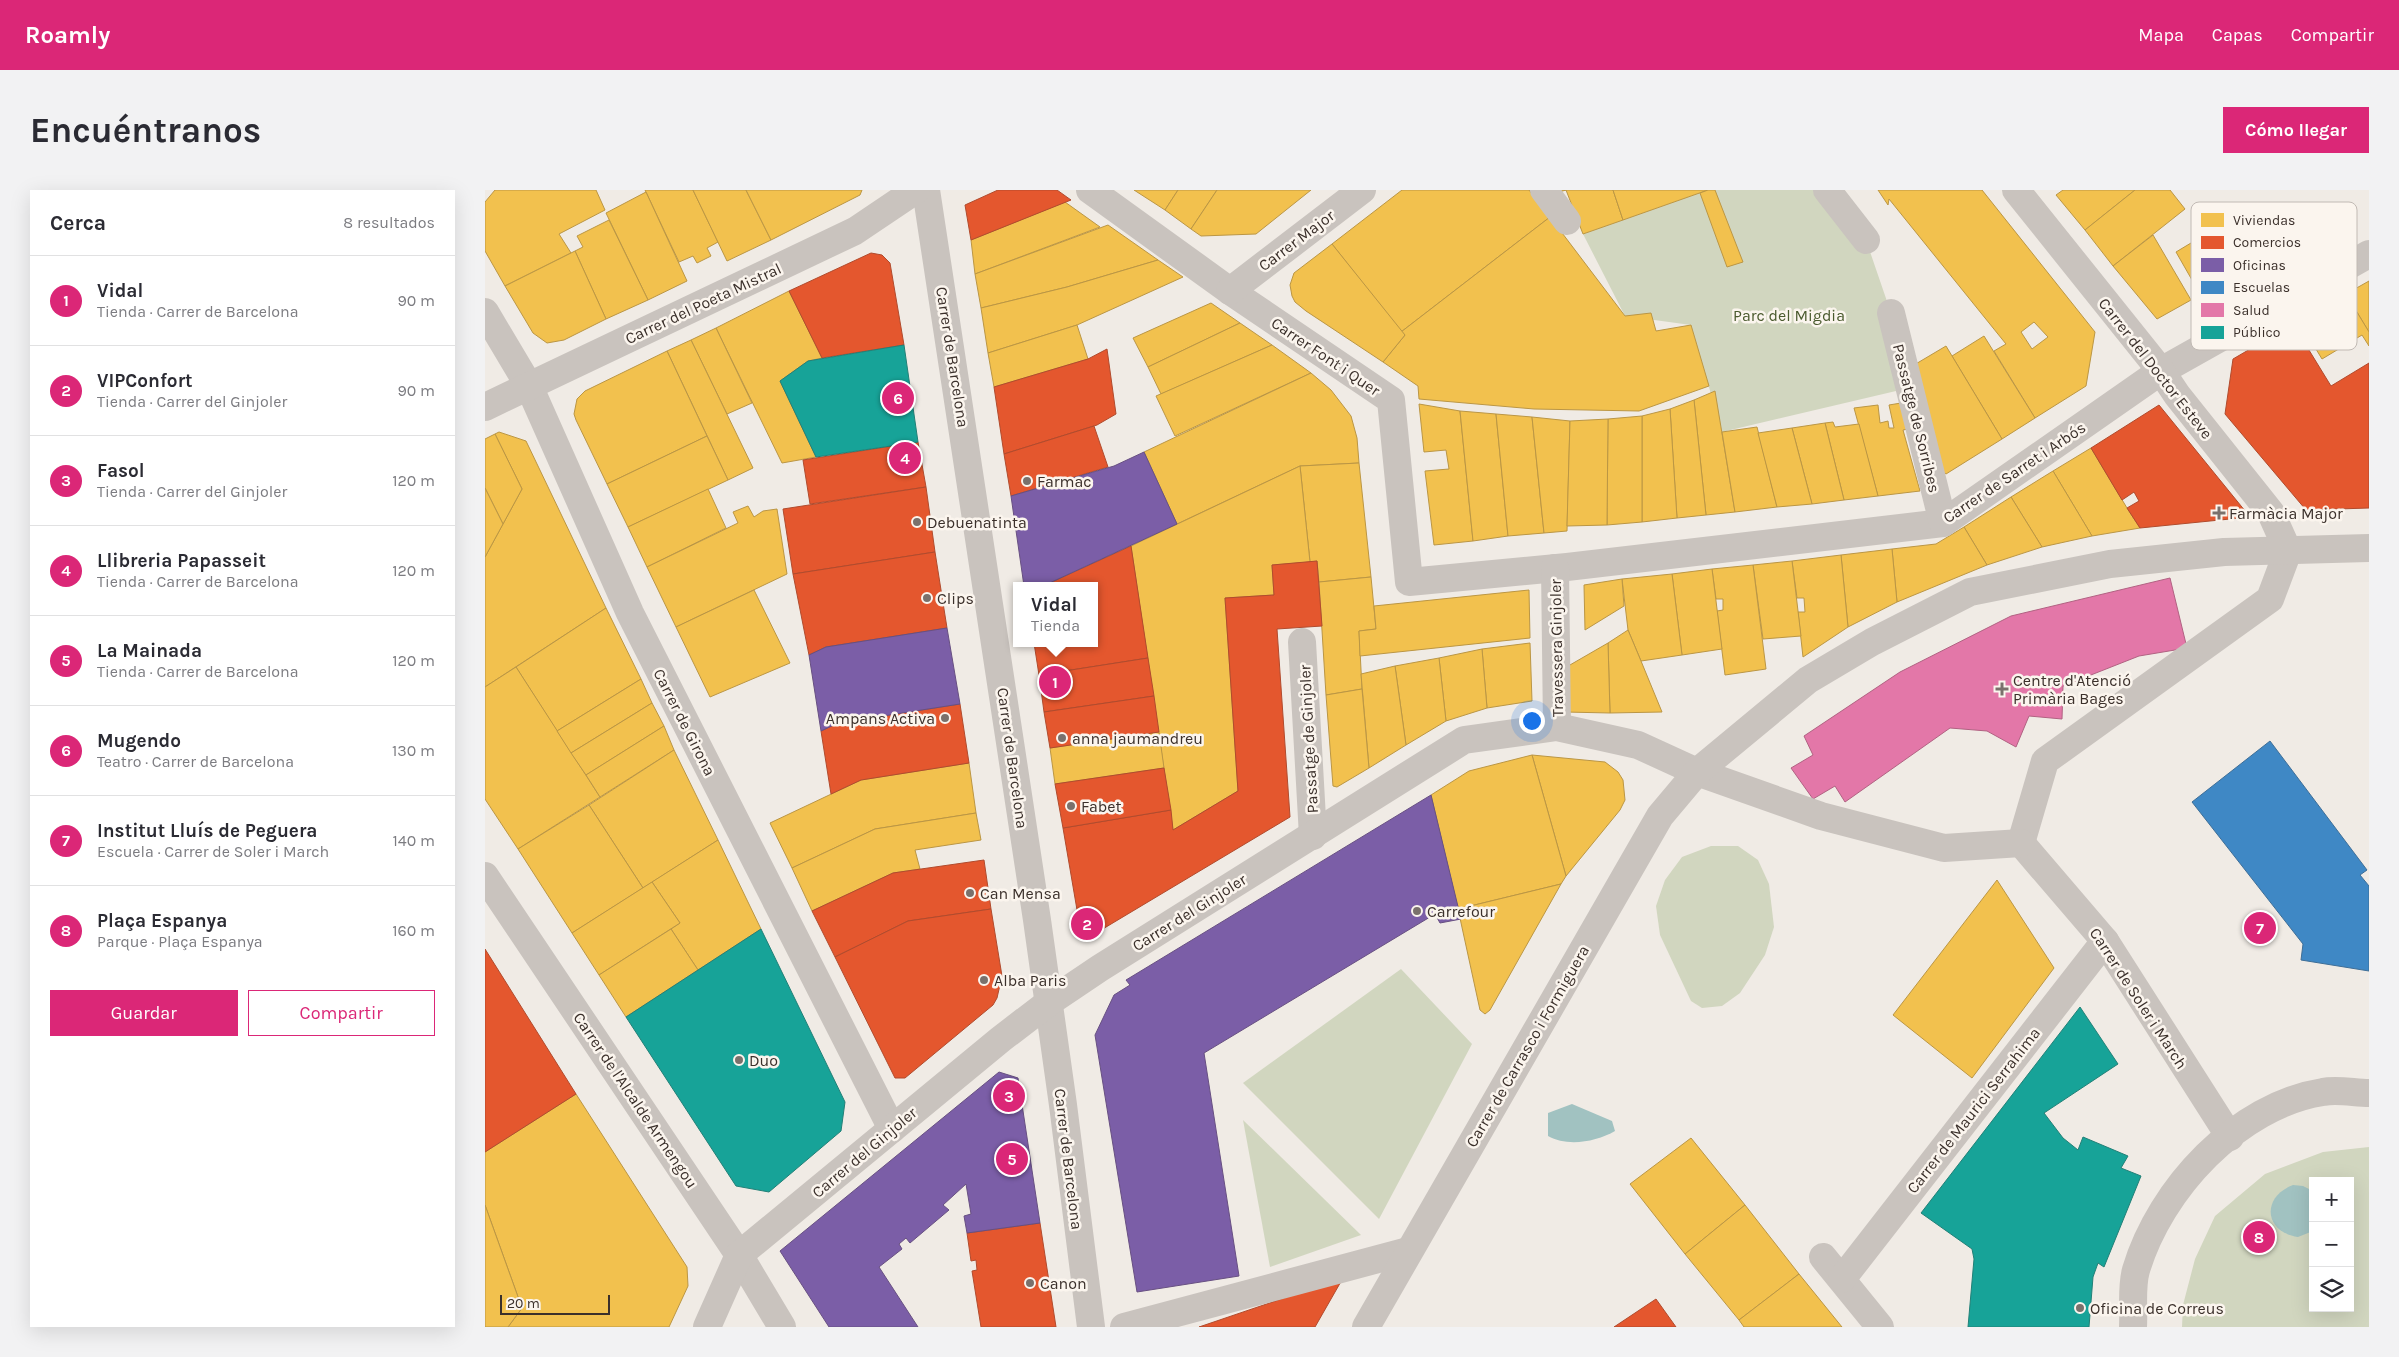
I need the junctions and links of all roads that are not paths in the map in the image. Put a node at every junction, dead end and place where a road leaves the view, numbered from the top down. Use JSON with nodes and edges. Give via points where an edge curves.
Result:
{"nodes":[{"id":1,"x":916,"y":190,"type":"edge"},
{"id":2,"x":926,"y":190,"type":"edge"},
{"id":3,"x":1090,"y":190,"type":"edge"},
{"id":4,"x":1362,"y":190,"type":"edge"},
{"id":5,"x":1544,"y":190,"type":"edge"},
{"id":6,"x":1827,"y":190,"type":"edge"},
{"id":7,"x":2016,"y":190,"type":"edge"},
{"id":8,"x":1567,"y":221,"type":"dead end"},
{"id":9,"x":1866,"y":240,"type":"dead end"},
{"id":10,"x":2369,"y":254,"type":"edge"},
{"id":11,"x":2357,"y":261,"type":"edge"},
{"id":12,"x":1230,"y":291,"type":"junction"},
{"id":13,"x":485,"y":312,"type":"edge"},
{"id":14,"x":1891,"y":313,"type":"dead end"},
{"id":15,"x":2198,"y":350,"type":"edge"},
{"id":16,"x":2161,"y":371,"type":"junction"},
{"id":17,"x":529,"y":386,"type":"junction"},
{"id":18,"x":485,"y":407,"type":"edge"},
{"id":19,"x":1943,"y":523,"type":"junction"},
{"id":20,"x":2369,"y":548,"type":"edge"},
{"id":21,"x":2287,"y":551,"type":"junction"},
{"id":22,"x":1555,"y":568,"type":"junction"},
{"id":23,"x":1302,"y":642,"type":"dead end"},
{"id":24,"x":1557,"y":728,"type":"junction"},
{"id":25,"x":1697,"y":772,"type":"junction"},
{"id":26,"x":1313,"y":836,"type":"junction"},
{"id":27,"x":2021,"y":843,"type":"junction"},
{"id":28,"x":485,"y":876,"type":"edge"},
{"id":29,"x":2105,"y":941,"type":"junction"},
{"id":30,"x":1048,"y":1002,"type":"junction"},
{"id":31,"x":2369,"y":1093,"type":"edge"},
{"id":32,"x":892,"y":1129,"type":"junction"},
{"id":33,"x":2230,"y":1137,"type":"junction"},
{"id":34,"x":1408,"y":1251,"type":"junction"},
{"id":35,"x":739,"y":1255,"type":"junction"},
{"id":36,"x":1823,"y":1257,"type":"dead end"},
{"id":37,"x":1842,"y":1279,"type":"junction"},
{"id":38,"x":707,"y":1327,"type":"edge"},
{"id":39,"x":782,"y":1327,"type":"edge"},
{"id":40,"x":1091,"y":1327,"type":"edge"},
{"id":41,"x":1124,"y":1327,"type":"edge"},
{"id":42,"x":1366,"y":1327,"type":"edge"},
{"id":43,"x":1880,"y":1327,"type":"edge"},
{"id":44,"x":2133,"y":1327,"type":"edge"}],
"edges":[{"from":1,"to":17,"type":"street","name":"Carrer del Poeta Mistral","via":[[855,231]]},
{"from":2,"to":30,"type":"street","name":"Carrer de Barcelona"},
{"from":3,"to":12,"type":"street","name":"Carrer Font i Quer"},
{"from":4,"to":12,"type":"street","name":"Carrer Major"},
{"from":5,"to":8,"type":"street"},
{"from":6,"to":9,"type":"street"},
{"from":7,"to":16,"type":"street","name":"Carrer del Doctor Esteve"},
{"from":10,"to":11,"type":"street","name":"Carrer de Sarret i Arbós"},
{"from":12,"to":22,"type":"street","name":"Carrer Font i Quer","via":[[1391,400],[1409,582]]},
{"from":13,"to":17,"type":"street","name":"Carrer de Girona"},
{"from":14,"to":19,"type":"street","name":"Passatge de Sorribes"},
{"from":15,"to":16,"type":"street","name":"Carrer de Sarret i Arbós"},
{"from":16,"to":19,"type":"street","name":"Carrer de Sarret i Arbós"},
{"from":16,"to":21,"type":"street","name":"Carrer del Doctor Esteve","via":[[2177,396],[2271,513]]},
{"from":17,"to":18,"type":"street","name":"Carrer del Poeta Mistral"},
{"from":17,"to":32,"type":"street","name":"Carrer de Girona","via":[[630,613]]},
{"from":19,"to":22,"type":"street","name":"Carrer de Sarret i Arbós"},
{"from":20,"to":21,"type":"street","name":"Carrer de Carrasco i Formiguera"},
{"from":21,"to":25,"type":"street","name":"Carrer de Carrasco i Formiguera","via":[[2224,552],[2110,564],[1971,592],[1872,642],[1808,680]]},
{"from":21,"to":27,"type":"street","via":[[2270,599],[2045,760]]},
{"from":22,"to":24,"type":"street","name":"Travessera Ginjoler"},
{"from":23,"to":26,"type":"street","name":"Passatge de Ginjoler"},
{"from":24,"to":25,"type":"street","name":"Carrer del Ginjoler","via":[[1638,745]]},
{"from":24,"to":26,"type":"street","name":"Carrer del Ginjoler","via":[[1464,740]]},
{"from":25,"to":27,"type":"street","via":[[1821,816],[1944,848]]},
{"from":25,"to":34,"type":"street","name":"Carrer de Carrasco i Formiguera","via":[[1660,816]]},
{"from":26,"to":30,"type":"street","name":"Carrer del Ginjoler"},
{"from":27,"to":29,"type":"street","name":"Carrer de Soler i March"},
{"from":28,"to":35,"type":"street","name":"Carrer de l'Alcalde Armengou"},
{"from":29,"to":33,"type":"street","name":"Carrer de Soler i March"},
{"from":29,"to":37,"type":"street","name":"Carrer de Maurici Serrahima"},
{"from":30,"to":32,"type":"street","name":"Carrer del Ginjoler"},
{"from":30,"to":40,"type":"street","name":"Carrer de Barcelona"},
{"from":31,"to":33,"type":"street","via":[[2324,1091],[2287,1102],[2250,1121]]},
{"from":32,"to":35,"type":"street","name":"Carrer del Ginjoler"},
{"from":33,"to":44,"type":"street","via":[[2191,1170],[2153,1227],[2135,1271]]},
{"from":34,"to":41,"type":"street"},
{"from":34,"to":42,"type":"street","name":"Carrer de Carrasco i Formiguera"},
{"from":35,"to":38,"type":"street"},
{"from":35,"to":39,"type":"street","name":"Carrer de l'Alcalde Armengou"},
{"from":36,"to":37,"type":"street"},
{"from":37,"to":43,"type":"street"}]}
